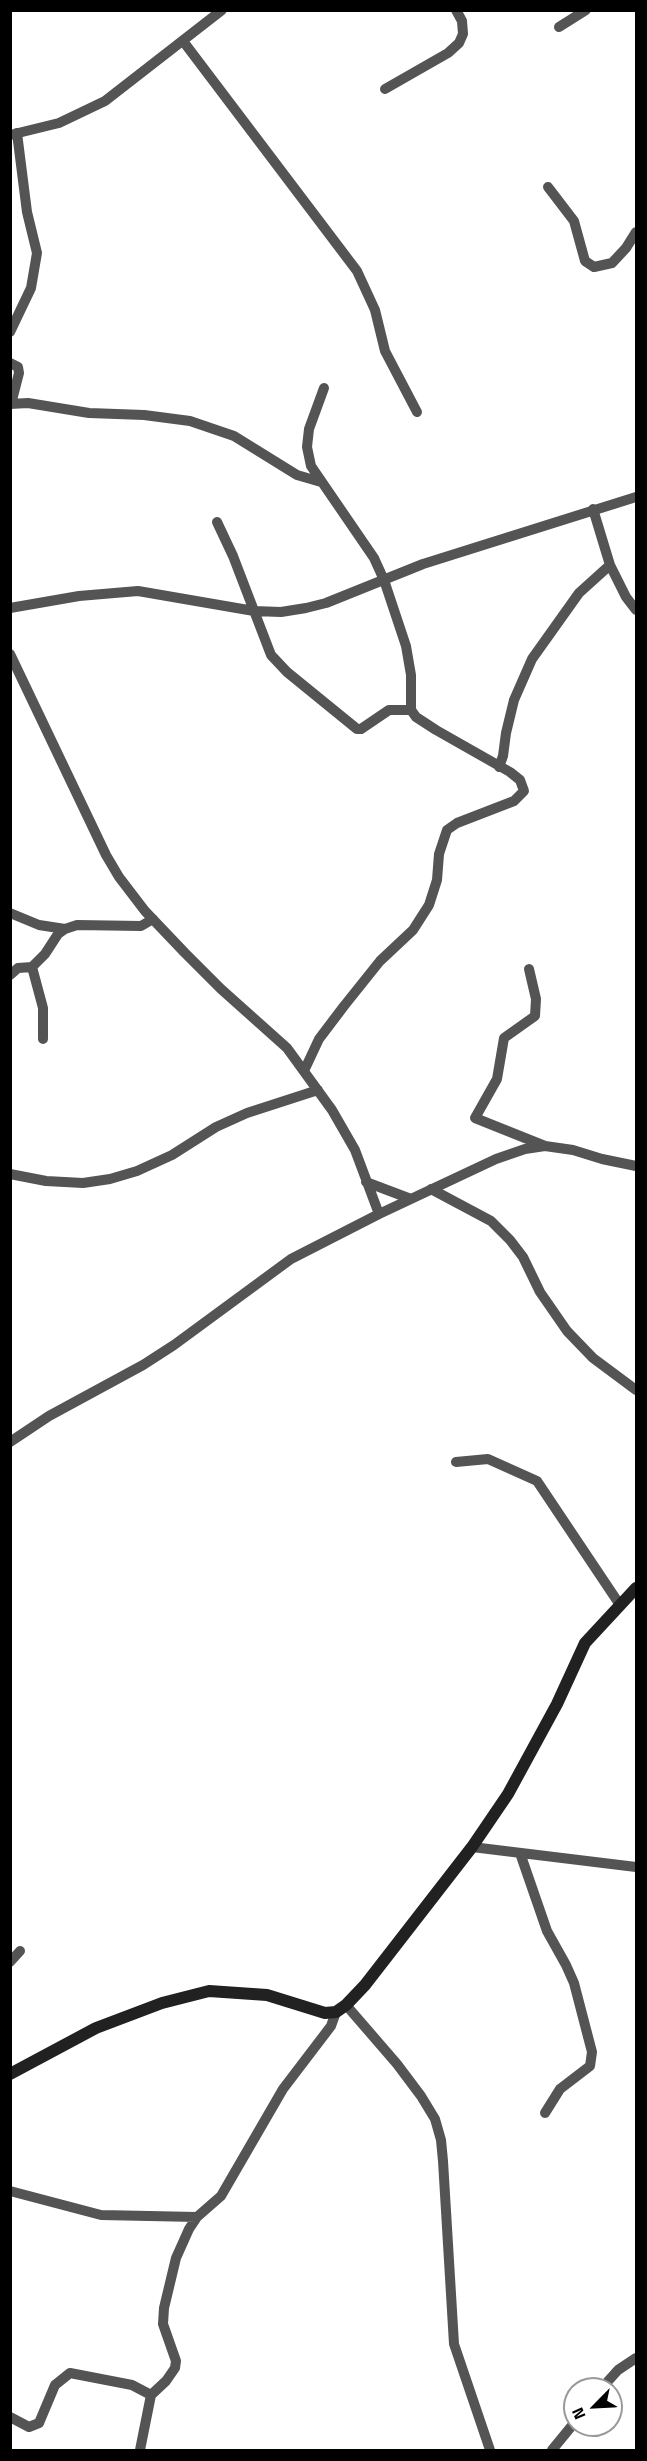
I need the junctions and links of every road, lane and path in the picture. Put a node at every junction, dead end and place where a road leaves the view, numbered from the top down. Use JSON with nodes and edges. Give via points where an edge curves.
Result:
{"nodes":[{"id":1,"x":222,"y":10,"type":"edge"},
{"id":2,"x":456,"y":10,"type":"edge"},
{"id":3,"x":586,"y":10,"type":"edge"},
{"id":4,"x":559,"y":27,"type":"dead end"},
{"id":5,"x":183,"y":42,"type":"junction"},
{"id":6,"x":385,"y":89,"type":"dead end"},
{"id":7,"x":14,"y":134,"type":"edge"},
{"id":8,"x":548,"y":187,"type":"dead end"},
{"id":9,"x":636,"y":232,"type":"edge"},
{"id":10,"x":10,"y":332,"type":"edge"},
{"id":11,"x":10,"y":363,"type":"edge"},
{"id":12,"x":324,"y":388,"type":"dead end"},
{"id":13,"x":11,"y":404,"type":"edge"},
{"id":14,"x":417,"y":412,"type":"dead end"},
{"id":15,"x":321,"y":482,"type":"junction"},
{"id":16,"x":636,"y":497,"type":"edge"},
{"id":17,"x":593,"y":509,"type":"junction"},
{"id":18,"x":217,"y":522,"type":"dead end"},
{"id":19,"x":610,"y":565,"type":"junction"},
{"id":20,"x":384,"y":580,"type":"junction"},
{"id":21,"x":10,"y":608,"type":"edge"},
{"id":22,"x":636,"y":610,"type":"edge"},
{"id":23,"x":254,"y":611,"type":"junction"},
{"id":24,"x":10,"y":654,"type":"edge"},
{"id":25,"x":411,"y":710,"type":"junction"},
{"id":26,"x":499,"y":767,"type":"junction"},
{"id":27,"x":10,"y":914,"type":"edge"},
{"id":28,"x":153,"y":919,"type":"junction"},
{"id":29,"x":65,"y":929,"type":"junction"},
{"id":30,"x":32,"y":967,"type":"junction"},
{"id":31,"x":529,"y":969,"type":"dead end"},
{"id":32,"x":10,"y":975,"type":"edge"},
{"id":33,"x":43,"y":1039,"type":"dead end"},
{"id":34,"x":304,"y":1071,"type":"junction"},
{"id":35,"x":318,"y":1090,"type":"junction"},
{"id":36,"x":545,"y":1146,"type":"junction"},
{"id":37,"x":636,"y":1166,"type":"edge"},
{"id":38,"x":10,"y":1174,"type":"edge"},
{"id":39,"x":366,"y":1182,"type":"junction"},
{"id":40,"x":430,"y":1189,"type":"junction"},
{"id":41,"x":411,"y":1199,"type":"junction"},
{"id":42,"x":380,"y":1214,"type":"junction"},
{"id":43,"x":636,"y":1390,"type":"edge"},
{"id":44,"x":10,"y":1442,"type":"edge"},
{"id":45,"x":456,"y":1462,"type":"dead end"},
{"id":46,"x":636,"y":1588,"type":"edge"},
{"id":47,"x":620,"y":1605,"type":"junction"},
{"id":48,"x":472,"y":1847,"type":"junction"},
{"id":49,"x":520,"y":1853,"type":"junction"},
{"id":50,"x":636,"y":1867,"type":"edge"},
{"id":51,"x":20,"y":1952,"type":"dead end"},
{"id":52,"x":10,"y":1962,"type":"edge"},
{"id":53,"x":341,"y":2009,"type":"junction"},
{"id":54,"x":10,"y":2074,"type":"edge"},
{"id":55,"x":545,"y":2114,"type":"dead end"},
{"id":56,"x":10,"y":2192,"type":"edge"},
{"id":57,"x":197,"y":2217,"type":"junction"},
{"id":58,"x":636,"y":2358,"type":"edge"},
{"id":59,"x":612,"y":2377,"type":"edge"},
{"id":60,"x":150,"y":2394,"type":"junction"},
{"id":61,"x":10,"y":2417,"type":"edge"},
{"id":62,"x":563,"y":2437,"type":"edge"},
{"id":63,"x":140,"y":2451,"type":"edge"},
{"id":64,"x":490,"y":2451,"type":"edge"},
{"id":65,"x":552,"y":2451,"type":"edge"}],
"edges":[{"from":1,"to":5,"type":"street"},
{"from":2,"to":6,"type":"street","via":[[462,21],[459,43]]},
{"from":3,"to":4,"type":"street"},
{"from":5,"to":7,"type":"street","via":[[84,113]]},
{"from":5,"to":14,"type":"street","via":[[357,272],[375,310],[385,351]]},
{"from":7,"to":10,"type":"street","via":[[37,253],[31,288]]},
{"from":8,"to":9,"type":"street","via":[[574,221],[585,261],[594,267],[612,262]]},
{"from":11,"to":13,"type":"street","via":[[18,367],[19,373]]},
{"from":12,"to":15,"type":"street","via":[[309,429],[307,447],[311,466]]},
{"from":13,"to":15,"type":"street","via":[[190,422],[234,436],[297,475]]},
{"from":15,"to":20,"type":"street","via":[[374,558]]},
{"from":16,"to":17,"type":"street"},
{"from":17,"to":19,"type":"street"},
{"from":17,"to":20,"type":"street"},
{"from":18,"to":23,"type":"street"},
{"from":19,"to":22,"type":"street"},
{"from":19,"to":26,"type":"street","via":[[579,593],[532,659],[514,700]]},
{"from":20,"to":23,"type":"street","via":[[306,608]]},
{"from":20,"to":25,"type":"street","via":[[406,646]]},
{"from":21,"to":23,"type":"street","via":[[138,591]]},
{"from":23,"to":25,"type":"street","via":[[271,655],[352,726],[361,729],[389,710]]},
{"from":24,"to":28,"type":"street","via":[[106,855],[118,877]]},
{"from":25,"to":26,"type":"street","via":[[436,730]]},
{"from":26,"to":34,"type":"street","via":[[520,780],[524,791],[514,801],[447,830],[429,905],[413,930],[380,961],[319,1039]]},
{"from":27,"to":29,"type":"street"},
{"from":28,"to":29,"type":"street","via":[[141,926],[77,925]]},
{"from":28,"to":34,"type":"street","via":[[221,989],[287,1048]]},
{"from":29,"to":30,"type":"street"},
{"from":30,"to":32,"type":"street","via":[[18,968]]},
{"from":30,"to":33,"type":"street","via":[[42,1008]]},
{"from":31,"to":36,"type":"street","via":[[536,999],[535,1016],[504,1038],[497,1078],[475,1118]]},
{"from":34,"to":35,"type":"street"},
{"from":35,"to":38,"type":"street","via":[[247,1113],[172,1155],[110,1179],[83,1183]]},
{"from":35,"to":39,"type":"street","via":[[355,1150]]},
{"from":36,"to":37,"type":"street"},
{"from":36,"to":40,"type":"street","via":[[496,1159]]},
{"from":39,"to":41,"type":"street"},
{"from":39,"to":42,"type":"street"},
{"from":40,"to":41,"type":"street"},
{"from":40,"to":43,"type":"street","via":[[490,1221],[510,1240],[567,1331],[593,1358]]},
{"from":41,"to":42,"type":"street"},
{"from":42,"to":44,"type":"street","via":[[291,1259],[174,1345]]},
{"from":45,"to":47,"type":"street","via":[[488,1459],[537,1481]]},
{"from":46,"to":47,"type":"street"},
{"from":47,"to":48,"type":"street","via":[[585,1643],[508,1794]]},
{"from":48,"to":49,"type":"street"},
{"from":48,"to":53,"type":"street","via":[[365,1985]]},
{"from":49,"to":50,"type":"street"},
{"from":49,"to":55,"type":"street","via":[[547,1932],[574,1983],[592,2052],[590,2066],[560,2089]]},
{"from":51,"to":52,"type":"street"},
{"from":53,"to":54,"type":"street","via":[[325,2013],[267,1995],[209,1991],[162,2002],[96,2028]]},
{"from":53,"to":57,"type":"street","via":[[283,2089],[221,2196]]},
{"from":53,"to":64,"type":"street","via":[[397,2064],[435,2119],[443,2161],[454,2344]]},
{"from":56,"to":57,"type":"street","via":[[101,2215]]},
{"from":57,"to":60,"type":"street","via":[[176,2258],[164,2308],[165,2333],[176,2368]]},
{"from":58,"to":59,"type":"street"},
{"from":60,"to":61,"type":"street","via":[[132,2385],[70,2373],[55,2385],[39,2423],[29,2427]]},
{"from":60,"to":63,"type":"street"},
{"from":62,"to":65,"type":"street"}]}
